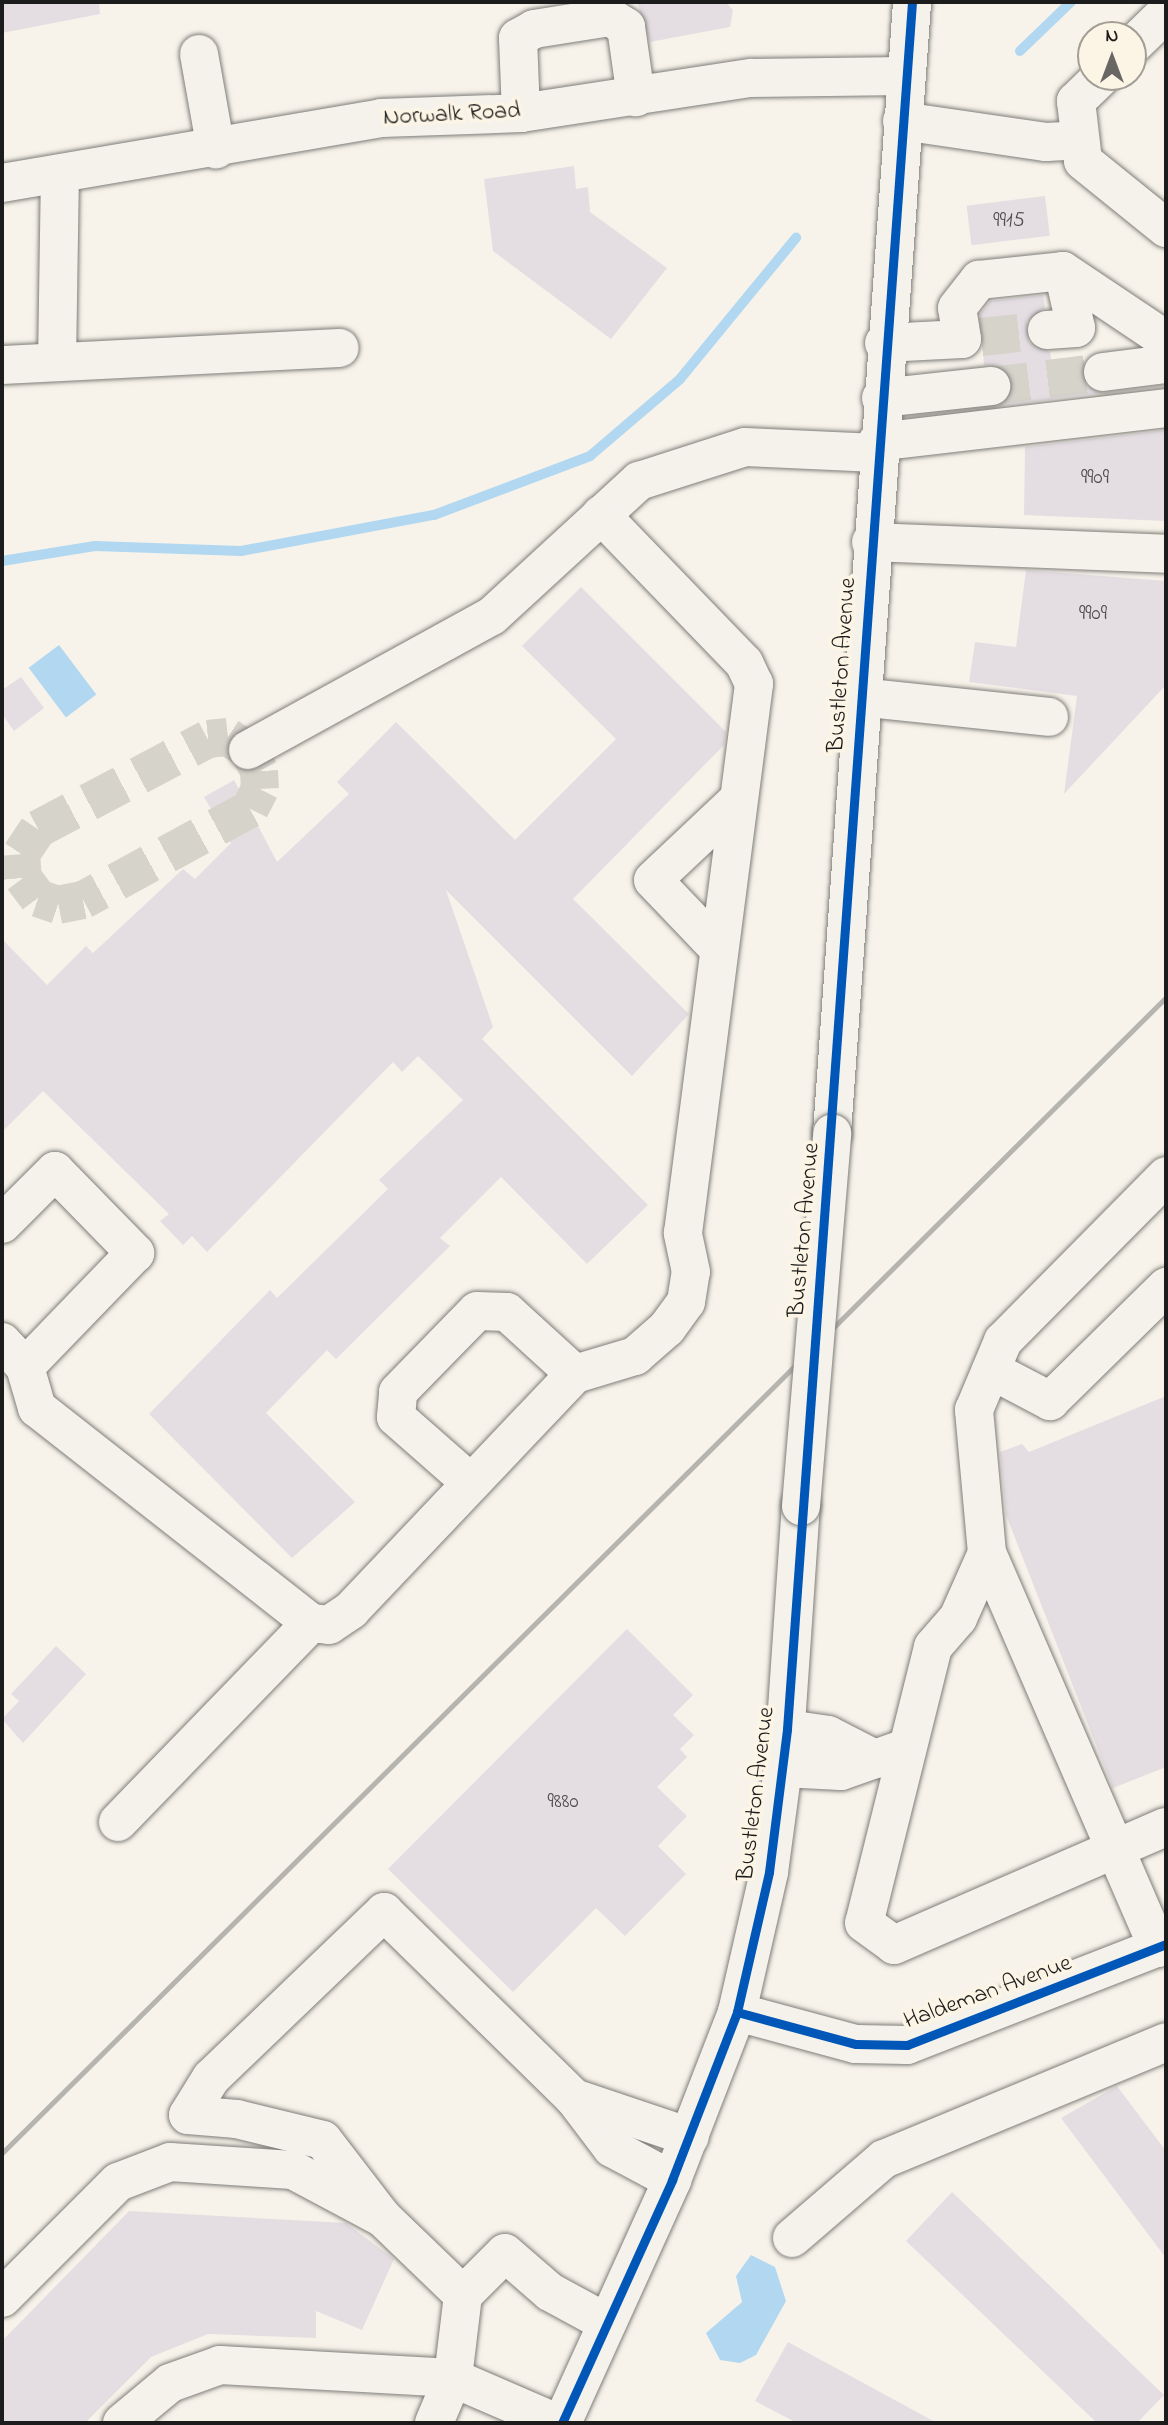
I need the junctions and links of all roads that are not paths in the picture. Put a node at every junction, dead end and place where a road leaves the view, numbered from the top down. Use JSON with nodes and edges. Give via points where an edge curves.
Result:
{"nodes":[{"id":1,"x":912,"y":2,"type":"edge"},
{"id":2,"x":1166,"y":13,"type":"edge"},
{"id":3,"x":1147,"y":31,"type":"edge"},
{"id":4,"x":199,"y":54,"type":"dead end"},
{"id":5,"x":1086,"y":91,"type":"edge"},
{"id":6,"x":636,"y":97,"type":"junction"},
{"id":7,"x":904,"y":97,"type":"junction"},
{"id":8,"x":520,"y":113,"type":"junction"},
{"id":9,"x":1079,"y":127,"type":"junction"},
{"id":10,"x":216,"y":149,"type":"junction"},
{"id":11,"x":60,"y":174,"type":"junction"},
{"id":12,"x":2,"y":183,"type":"edge"},
{"id":13,"x":1166,"y":228,"type":"edge"},
{"id":14,"x":1063,"y":271,"type":"junction"},
{"id":15,"x":1047,"y":330,"type":"tunnel mouth"},
{"id":16,"x":1166,"y":340,"type":"edge"},
{"id":17,"x":884,"y":343,"type":"junction"},
{"id":18,"x":340,"y":348,"type":"dead end"},
{"id":19,"x":57,"y":362,"type":"junction"},
{"id":20,"x":1166,"y":364,"type":"edge"},
{"id":21,"x":2,"y":365,"type":"edge"},
{"id":22,"x":1103,"y":372,"type":"tunnel mouth"},
{"id":23,"x":991,"y":386,"type":"tunnel mouth"},
{"id":24,"x":881,"y":398,"type":"junction"},
{"id":25,"x":1166,"y":408,"type":"edge"},
{"id":26,"x":877,"y":448,"type":"junction"},
{"id":27,"x":601,"y":515,"type":"junction"},
{"id":28,"x":871,"y":542,"type":"junction"},
{"id":29,"x":1166,"y":554,"type":"edge"},
{"id":30,"x":859,"y":697,"type":"junction"},
{"id":31,"x":1049,"y":717,"type":"dead end"},
{"id":32,"x":248,"y":750,"type":"tunnel mouth"},
{"id":33,"x":738,"y":800,"type":"junction"},
{"id":34,"x":719,"y":949,"type":"junction"},
{"id":35,"x":1166,"y":1176,"type":"edge"},
{"id":36,"x":2,"y":1224,"type":"edge"},
{"id":37,"x":1166,"y":1287,"type":"edge"},
{"id":38,"x":14,"y":1355,"type":"edge"},
{"id":39,"x":991,"y":1370,"type":"junction"},
{"id":40,"x":575,"y":1374,"type":"junction"},
{"id":41,"x":471,"y":1483,"type":"junction"},
{"id":42,"x":987,"y":1553,"type":"junction"},
{"id":43,"x":311,"y":1623,"type":"junction"},
{"id":44,"x":787,"y":1729,"type":"junction"},
{"id":45,"x":891,"y":1753,"type":"junction"},
{"id":46,"x":783,"y":1768,"type":"junction"},
{"id":47,"x":118,"y":1822,"type":"dead end"},
{"id":48,"x":1166,"y":1827,"type":"edge"},
{"id":49,"x":1116,"y":1849,"type":"junction"},
{"id":50,"x":1162,"y":1946,"type":"edge"},
{"id":51,"x":737,"y":2012,"type":"junction"},
{"id":52,"x":1166,"y":2042,"type":"edge"},
{"id":53,"x":574,"y":2098,"type":"junction"},
{"id":54,"x":690,"y":2137,"type":"junction"},
{"id":55,"x":673,"y":2180,"type":"junction"},
{"id":56,"x":383,"y":2218,"type":"junction"},
{"id":57,"x":792,"y":2238,"type":"dead end"},
{"id":58,"x":463,"y":2295,"type":"junction"},
{"id":59,"x":2,"y":2298,"type":"edge"},
{"id":60,"x":607,"y":2323,"type":"junction"},
{"id":61,"x":453,"y":2378,"type":"junction"},
{"id":62,"x":122,"y":2423,"type":"edge"},
{"id":63,"x":434,"y":2423,"type":"edge"},
{"id":64,"x":559,"y":2423,"type":"edge"}],
"edges":[{"from":1,"to":7,"type":"main road","name":"Bustleton Avenue"},
{"from":2,"to":3,"type":"main road"},
{"from":4,"to":10,"type":"main road"},
{"from":5,"to":9,"type":"main road","via":[[1076,101]]},
{"from":6,"to":7,"type":"main road","name":"Norwalk Road","via":[[751,78]]},
{"from":6,"to":8,"type":"main road","name":"Norwalk Road"},
{"from":6,"to":8,"type":"main road","via":[[626,27],[610,18],[534,29],[518,38]]},
{"from":7,"to":9,"type":"main road","name":"Norwalk Road"},
{"from":7,"to":17,"type":"main road","name":"Bustleton Avenue"},
{"from":8,"to":10,"type":"main road","name":"Norwalk Road","via":[[381,118]]},
{"from":9,"to":13,"type":"main road","via":[[1083,161]]},
{"from":10,"to":11,"type":"main road","name":"Norwalk Road"},
{"from":11,"to":12,"type":"main road","name":"Norwalk Road"},
{"from":11,"to":19,"type":"main road"},
{"from":14,"to":15,"type":"main road","via":[[1076,328]]},
{"from":14,"to":16,"type":"main road"},
{"from":14,"to":17,"type":"main road","via":[[979,280],[957,308],[971,338]]},
{"from":17,"to":24,"type":"main road","name":"Bustleton Avenue"},
{"from":18,"to":19,"type":"main road"},
{"from":19,"to":21,"type":"main road"},
{"from":20,"to":22,"type":"main road"},
{"from":23,"to":24,"type":"main road"},
{"from":24,"to":26,"type":"main road","name":"Bustleton Avenue"},
{"from":25,"to":26,"type":"main road"},
{"from":26,"to":27,"type":"main road","via":[[745,447],[639,481]]},
{"from":26,"to":28,"type":"main road","name":"Bustleton Avenue"},
{"from":27,"to":32,"type":"main road","via":[[492,616]]},
{"from":27,"to":33,"type":"main road","via":[[744,663],[754,684]]},
{"from":28,"to":29,"type":"main road"},
{"from":28,"to":30,"type":"main road","name":"Bustleton Avenue"},
{"from":30,"to":31,"type":"main road"},
{"from":30,"to":44,"type":"main road","name":"Bustleton Avenue","bridge":true},
{"from":33,"to":34,"type":"main road"},
{"from":33,"to":34,"type":"main road","via":[[653,880]]},
{"from":34,"to":40,"type":"main road","via":[[683,1233],[691,1272],[686,1302],[635,1356]]},
{"from":35,"to":39,"type":"main road","via":[[1003,1341]]},
{"from":36,"to":38,"type":"main road","via":[[55,1171],[135,1253]]},
{"from":37,"to":39,"type":"main road","via":[[1050,1401]]},
{"from":38,"to":43,"type":"main road","via":[[37,1408]]},
{"from":39,"to":42,"type":"main road","via":[[974,1410]]},
{"from":40,"to":41,"type":"main road"},
{"from":40,"to":41,"type":"main road","via":[[507,1312],[477,1311],[398,1392],[396,1417]]},
{"from":41,"to":43,"type":"main road","via":[[351,1610],[329,1625]]},
{"from":42,"to":45,"type":"main road","via":[[958,1618],[933,1647]]},
{"from":42,"to":49,"type":"main road"},
{"from":43,"to":47,"type":"main road"},
{"from":44,"to":45,"type":"main road"},
{"from":44,"to":46,"type":"main road","name":"Bustleton Avenue"},
{"from":45,"to":46,"type":"main road","via":[[841,1771]]},
{"from":45,"to":49,"type":"main road","via":[[864,1923],[894,1945]]},
{"from":46,"to":51,"type":"main road","name":"Bustleton Avenue","via":[[769,1872]]},
{"from":48,"to":49,"type":"main road"},
{"from":49,"to":50,"type":"main road"},
{"from":50,"to":51,"type":"main road","name":"Haldeman Avenue","via":[[907,2045],[856,2045]]},
{"from":51,"to":54,"type":"main road","name":"Bustleton Avenue"},
{"from":52,"to":57,"type":"main road","via":[[884,2159]]},
{"from":53,"to":54,"type":"main road"},
{"from":53,"to":55,"type":"main road","via":[[612,2148]]},
{"from":53,"to":56,"type":"main road","via":[[384,1912],[211,2078],[188,2115],[237,2119],[323,2140]]},
{"from":54,"to":55,"type":"main road","name":"Bustleton Avenue"},
{"from":55,"to":60,"type":"main road","name":"Bustleton Avenue"},
{"from":56,"to":58,"type":"main road"},
{"from":56,"to":59,"type":"main road","via":[[293,2170],[170,2162],[118,2182]]},
{"from":58,"to":60,"type":"main road","via":[[505,2253],[550,2292]]},
{"from":58,"to":61,"type":"main road"},
{"from":60,"to":64,"type":"main road","name":"Bustleton Avenue"},
{"from":61,"to":62,"type":"main road","via":[[220,2364],[170,2384]]},
{"from":61,"to":63,"type":"main road"},
{"from":61,"to":64,"type":"main road"}]}
